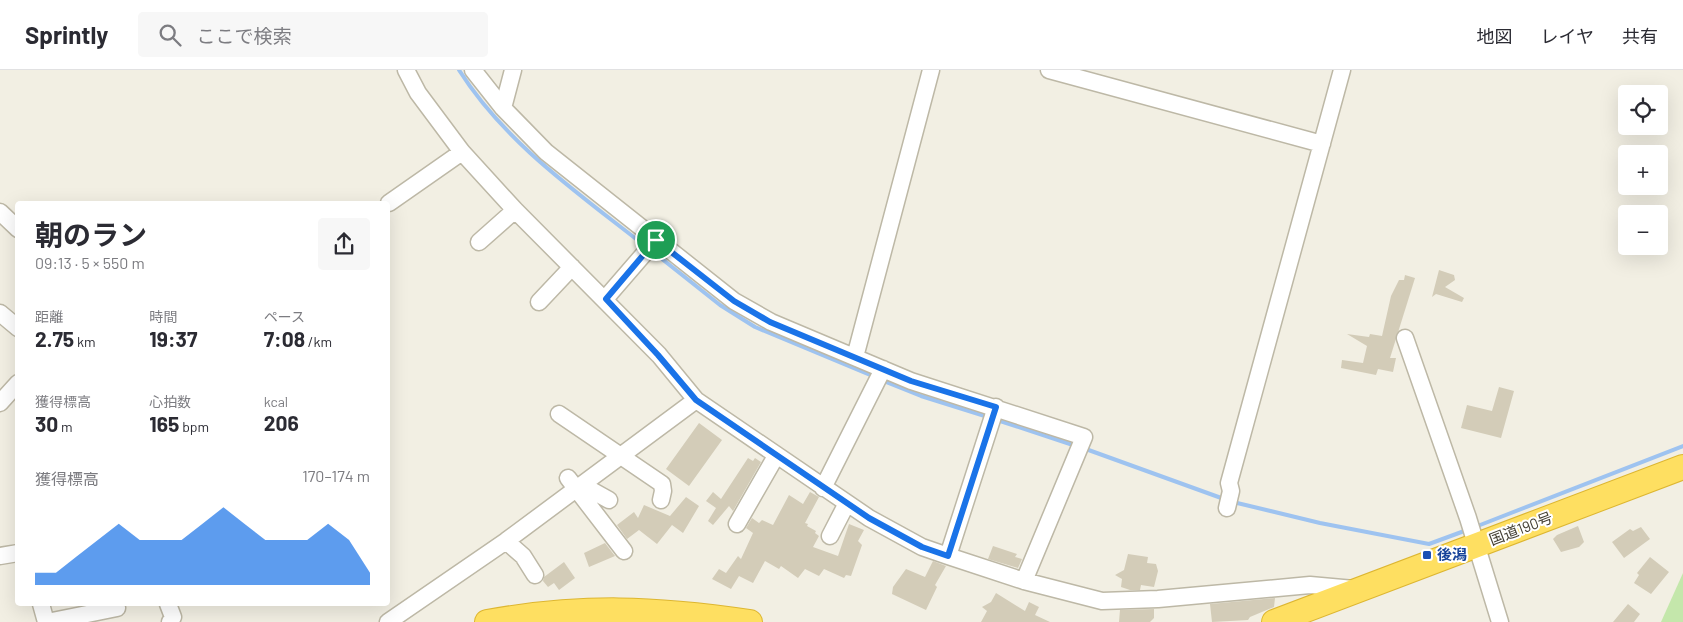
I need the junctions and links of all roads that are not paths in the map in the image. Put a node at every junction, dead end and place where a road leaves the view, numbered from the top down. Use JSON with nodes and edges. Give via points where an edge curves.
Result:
{"nodes":[{"id":1,"x":406,"y":70,"type":"edge"},
{"id":2,"x":473,"y":70,"type":"edge"},
{"id":3,"x":513,"y":70,"type":"edge"},
{"id":4,"x":931,"y":70,"type":"edge"},
{"id":5,"x":1049,"y":70,"type":"edge"},
{"id":6,"x":1342,"y":70,"type":"edge"},
{"id":7,"x":503,"y":108,"type":"junction"},
{"id":8,"x":1322,"y":144,"type":"junction"},
{"id":9,"x":462,"y":152,"type":"junction"},
{"id":10,"x":390,"y":203,"type":"edge"},
{"id":11,"x":515,"y":210,"type":"junction"},
{"id":12,"x":0,"y":212,"type":"edge"},
{"id":13,"x":15,"y":227,"type":"edge"},
{"id":14,"x":656,"y":240,"type":"junction"},
{"id":15,"x":479,"y":242,"type":"dead end"},
{"id":16,"x":572,"y":267,"type":"junction"},
{"id":17,"x":606,"y":299,"type":"junction"},
{"id":18,"x":539,"y":302,"type":"dead end"},
{"id":19,"x":0,"y":313,"type":"edge"},
{"id":20,"x":15,"y":326,"type":"edge"},
{"id":21,"x":1405,"y":338,"type":"dead end"},
{"id":22,"x":855,"y":357,"type":"junction"},
{"id":23,"x":882,"y":369,"type":"junction"},
{"id":24,"x":15,"y":386,"type":"edge"},
{"id":25,"x":696,"y":400,"type":"junction"},
{"id":26,"x":0,"y":403,"type":"edge"},
{"id":27,"x":996,"y":407,"type":"junction"},
{"id":28,"x":559,"y":414,"type":"dead end"},
{"id":29,"x":619,"y":455,"type":"junction"},
{"id":30,"x":776,"y":456,"type":"junction"},
{"id":31,"x":1683,"y":467,"type":"edge"},
{"id":32,"x":575,"y":484,"type":"junction"},
{"id":33,"x":823,"y":488,"type":"junction"},
{"id":34,"x":609,"y":500,"type":"dead end"},
{"id":35,"x":661,"y":500,"type":"dead end"},
{"id":36,"x":846,"y":504,"type":"junction"},
{"id":37,"x":1227,"y":508,"type":"dead end"},
{"id":38,"x":738,"y":524,"type":"dead end"},
{"id":39,"x":830,"y":536,"type":"dead end"},
{"id":40,"x":506,"y":541,"type":"junction"},
{"id":41,"x":1476,"y":546,"type":"junction"},
{"id":42,"x":624,"y":551,"type":"dead end"},
{"id":43,"x":15,"y":554,"type":"edge"},
{"id":44,"x":0,"y":556,"type":"edge"},
{"id":45,"x":948,"y":556,"type":"junction"},
{"id":46,"x":535,"y":575,"type":"dead end"},
{"id":47,"x":1024,"y":581,"type":"junction"},
{"id":48,"x":1359,"y":589,"type":"junction"},
{"id":49,"x":42,"y":606,"type":"edge"},
{"id":50,"x":169,"y":606,"type":"edge"},
{"id":51,"x":117,"y":608,"type":"dead end"},
{"id":52,"x":46,"y":622,"type":"edge"},
{"id":53,"x":170,"y":622,"type":"edge"},
{"id":54,"x":388,"y":622,"type":"edge"},
{"id":55,"x":487,"y":622,"type":"edge"},
{"id":56,"x":750,"y":622,"type":"edge"},
{"id":57,"x":1274,"y":622,"type":"edge"},
{"id":58,"x":1500,"y":622,"type":"edge"}],
"edges":[{"from":1,"to":9,"type":"street","via":[[418,93]]},
{"from":2,"to":7,"type":"street"},
{"from":3,"to":7,"type":"street"},
{"from":4,"to":22,"type":"street"},
{"from":5,"to":8,"type":"street"},
{"from":6,"to":8,"type":"street"},
{"from":7,"to":14,"type":"street","via":[[546,152]]},
{"from":8,"to":37,"type":"street","via":[[1229,483],[1231,492]]},
{"from":9,"to":10,"type":"street"},
{"from":9,"to":11,"type":"street"},
{"from":11,"to":15,"type":"street"},
{"from":11,"to":16,"type":"street"},
{"from":12,"to":13,"type":"street"},
{"from":14,"to":17,"type":"street"},
{"from":14,"to":22,"type":"street","via":[[734,301],[770,322]]},
{"from":16,"to":17,"type":"street"},
{"from":16,"to":18,"type":"street"},
{"from":17,"to":25,"type":"street"},
{"from":19,"to":20,"type":"street"},
{"from":21,"to":41,"type":"street"},
{"from":22,"to":23,"type":"street"},
{"from":23,"to":27,"type":"street"},
{"from":23,"to":33,"type":"street"},
{"from":24,"to":26,"type":"street"},
{"from":25,"to":29,"type":"street"},
{"from":25,"to":30,"type":"street"},
{"from":27,"to":45,"type":"street"},
{"from":27,"to":47,"type":"street","via":[[1084,437]]},
{"from":28,"to":29,"type":"street"},
{"from":29,"to":32,"type":"street"},
{"from":29,"to":35,"type":"street","via":[[662,484]]},
{"from":30,"to":33,"type":"street"},
{"from":30,"to":38,"type":"street"},
{"from":31,"to":41,"type":"highway","name":"国道190号"},
{"from":32,"to":34,"type":"street"},
{"from":32,"to":40,"type":"street"},
{"from":32,"to":42,"type":"street"},
{"from":33,"to":36,"type":"street"},
{"from":36,"to":39,"type":"street"},
{"from":36,"to":45,"type":"street","via":[[922,547]]},
{"from":40,"to":46,"type":"street","via":[[523,556]]},
{"from":40,"to":54,"type":"street"},
{"from":41,"to":48,"type":"highway","name":"国道190号"},
{"from":41,"to":58,"type":"street"},
{"from":43,"to":44,"type":"street"},
{"from":45,"to":47,"type":"street"},
{"from":47,"to":48,"type":"street","via":[[1102,602],[1310,585]]},
{"from":48,"to":57,"type":"highway","name":"国道190号"},
{"from":49,"to":52,"type":"street"},
{"from":50,"to":53,"type":"street","via":[[173,617]]},
{"from":51,"to":52,"type":"street"},
{"from":55,"to":56,"type":"highway","via":[[539,613],[639,609]]}]}
